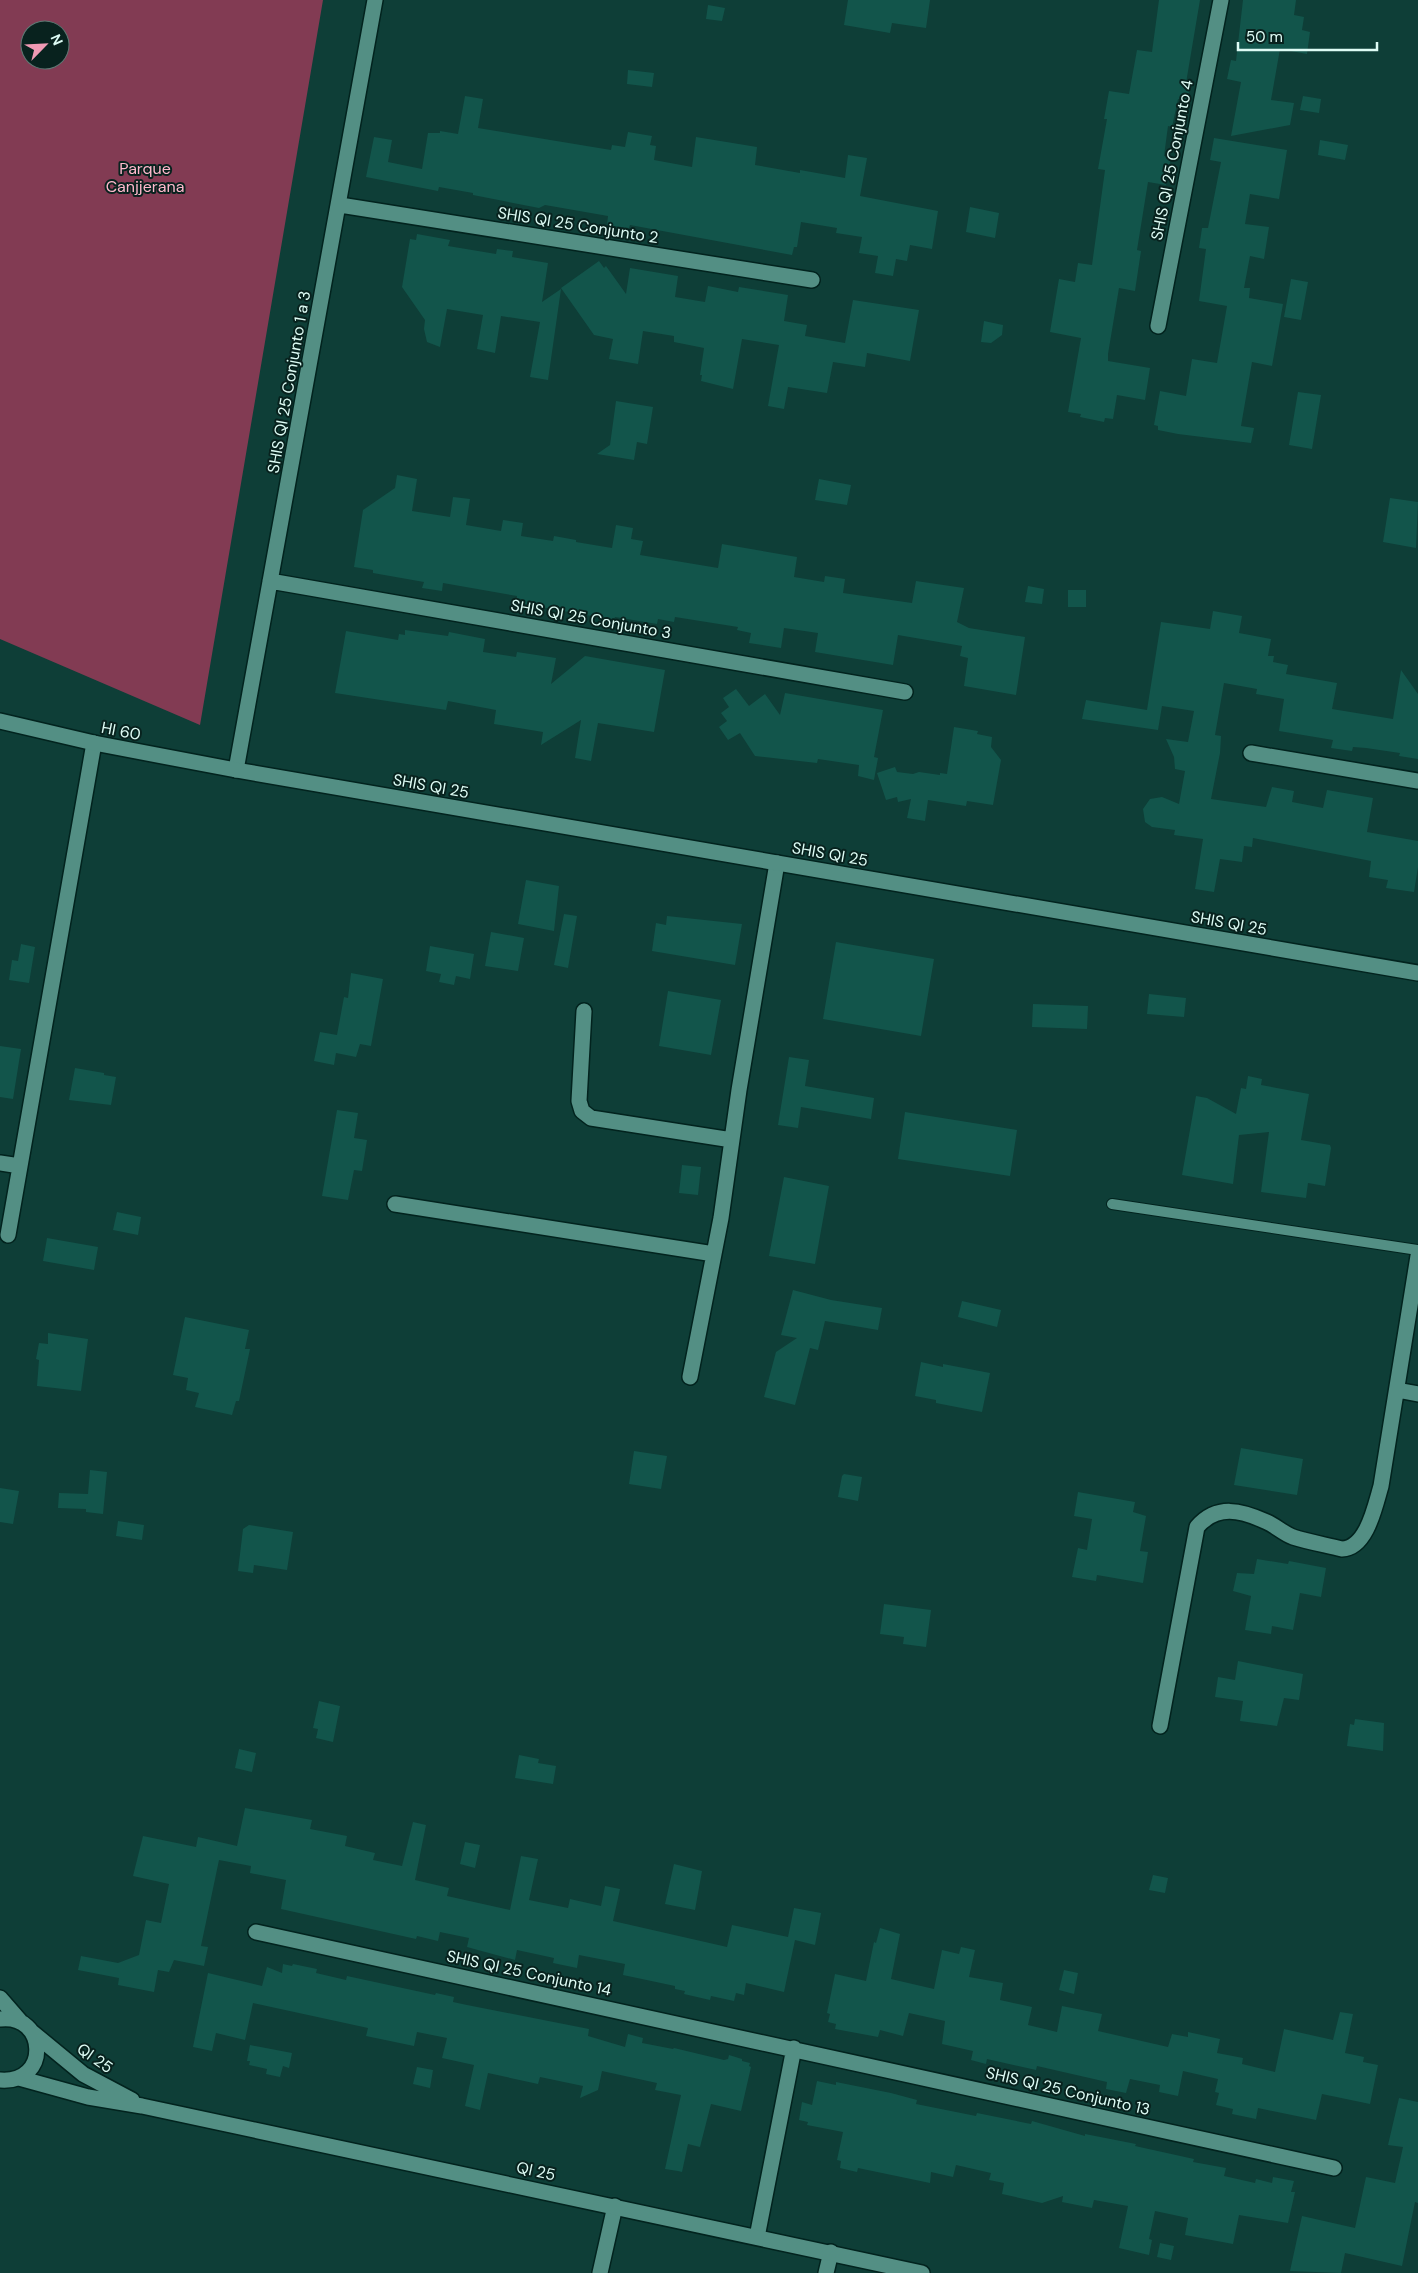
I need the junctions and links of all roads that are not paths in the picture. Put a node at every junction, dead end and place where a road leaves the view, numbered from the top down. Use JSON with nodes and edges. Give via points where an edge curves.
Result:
{"nodes":[{"id":1,"x":375,"y":0,"type":"edge"},
{"id":2,"x":1221,"y":0,"type":"edge"},
{"id":3,"x":340,"y":205,"type":"junction"},
{"id":4,"x":812,"y":280,"type":"dead end"},
{"id":5,"x":1158,"y":326,"type":"dead end"},
{"id":6,"x":270,"y":581,"type":"junction"},
{"id":7,"x":906,"y":692,"type":"dead end"},
{"id":8,"x":0,"y":721,"type":"edge"},
{"id":9,"x":94,"y":744,"type":"junction"},
{"id":10,"x":1251,"y":753,"type":"dead end"},
{"id":11,"x":236,"y":770,"type":"junction"},
{"id":12,"x":1418,"y":781,"type":"edge"},
{"id":13,"x":777,"y":863,"type":"junction"},
{"id":14,"x":1418,"y":973,"type":"edge"},
{"id":15,"x":584,"y":1011,"type":"dead end"},
{"id":16,"x":732,"y":1140,"type":"junction"},
{"id":17,"x":0,"y":1163,"type":"edge"},
{"id":18,"x":20,"y":1166,"type":"junction"},
{"id":19,"x":395,"y":1204,"type":"dead end"},
{"id":20,"x":1112,"y":1204,"type":"dead end"},
{"id":21,"x":8,"y":1235,"type":"dead end"},
{"id":22,"x":1418,"y":1250,"type":"edge"},
{"id":23,"x":714,"y":1254,"type":"junction"},
{"id":24,"x":1418,"y":1256,"type":"edge"},
{"id":25,"x":690,"y":1377,"type":"dead end"},
{"id":26,"x":1397,"y":1390,"type":"junction"},
{"id":27,"x":1418,"y":1394,"type":"edge"},
{"id":28,"x":1160,"y":1726,"type":"dead end"},
{"id":29,"x":256,"y":1932,"type":"dead end"},
{"id":30,"x":0,"y":1998,"type":"edge"},
{"id":31,"x":0,"y":2019,"type":"edge"},
{"id":32,"x":20,"y":2021,"type":"junction"},
{"id":33,"x":32,"y":2032,"type":"junction"},
{"id":34,"x":794,"y":2048,"type":"junction"},
{"id":35,"x":7,"y":2081,"type":"edge"},
{"id":36,"x":142,"y":2106,"type":"junction"},
{"id":37,"x":1334,"y":2168,"type":"dead end"},
{"id":38,"x":615,"y":2206,"type":"junction"},
{"id":39,"x":757,"y":2237,"type":"junction"},
{"id":40,"x":831,"y":2252,"type":"junction"},
{"id":41,"x":600,"y":2273,"type":"edge"},
{"id":42,"x":826,"y":2273,"type":"edge"},
{"id":43,"x":922,"y":2273,"type":"edge"}],
"edges":[{"from":1,"to":3,"type":"street","name":"SHIS QI 25 Conjunto 1 a 3"},
{"from":2,"to":5,"type":"street","name":"SHIS QI 25 Conjunto 4"},
{"from":3,"to":4,"type":"street","name":"SHIS QI 25 Conjunto 2"},
{"from":3,"to":6,"type":"street","name":"SHIS QI 25 Conjunto 1 a 3"},
{"from":6,"to":7,"type":"street","name":"SHIS QI 25 Conjunto 3"},
{"from":6,"to":11,"type":"street","name":"SHIS QI 25 Conjunto 1 a 3"},
{"from":8,"to":9,"type":"street","name":"HI 60"},
{"from":9,"to":11,"type":"street","name":"HI 60"},
{"from":9,"to":18,"type":"street"},
{"from":10,"to":12,"type":"street"},
{"from":11,"to":13,"type":"street","name":"SHIS QI 25"},
{"from":13,"to":14,"type":"street","name":"SHIS QI 25"},
{"from":13,"to":16,"type":"street"},
{"from":15,"to":16,"type":"street","via":[[582,1111],[591,1118]]},
{"from":16,"to":23,"type":"street"},
{"from":17,"to":18,"type":"street"},
{"from":18,"to":21,"type":"street"},
{"from":19,"to":23,"type":"street"},
{"from":20,"to":22,"type":"lane"},
{"from":23,"to":25,"type":"street"},
{"from":24,"to":26,"type":"street"},
{"from":26,"to":27,"type":"street"},
{"from":26,"to":28,"type":"street","via":[[1381,1486],[1370,1520],[1350,1549],[1294,1537],[1262,1520],[1226,1510],[1204,1518],[1197,1527]]},
{"from":29,"to":34,"type":"street","name":"SHIS QI 25 Conjunto 14"},
{"from":30,"to":32,"type":"street","name":"QI 25"},
{"from":31,"to":32,"type":"street"},
{"from":32,"to":33,"type":"street","name":"QI 25"},
{"from":33,"to":35,"type":"street","via":[[36,2040],[33,2066]]},
{"from":33,"to":36,"type":"street","name":"QI 25","via":[[83,2074]]},
{"from":34,"to":37,"type":"street","name":"SHIS QI 25 Conjunto 13"},
{"from":34,"to":39,"type":"street"},
{"from":35,"to":36,"type":"street","name":"QI 25"},
{"from":36,"to":38,"type":"street","name":"QI 25"},
{"from":38,"to":39,"type":"street","name":"QI 25"},
{"from":38,"to":41,"type":"street"},
{"from":39,"to":40,"type":"street","name":"QI 25"},
{"from":40,"to":42,"type":"street"},
{"from":40,"to":43,"type":"street","name":"QI 25"}]}
